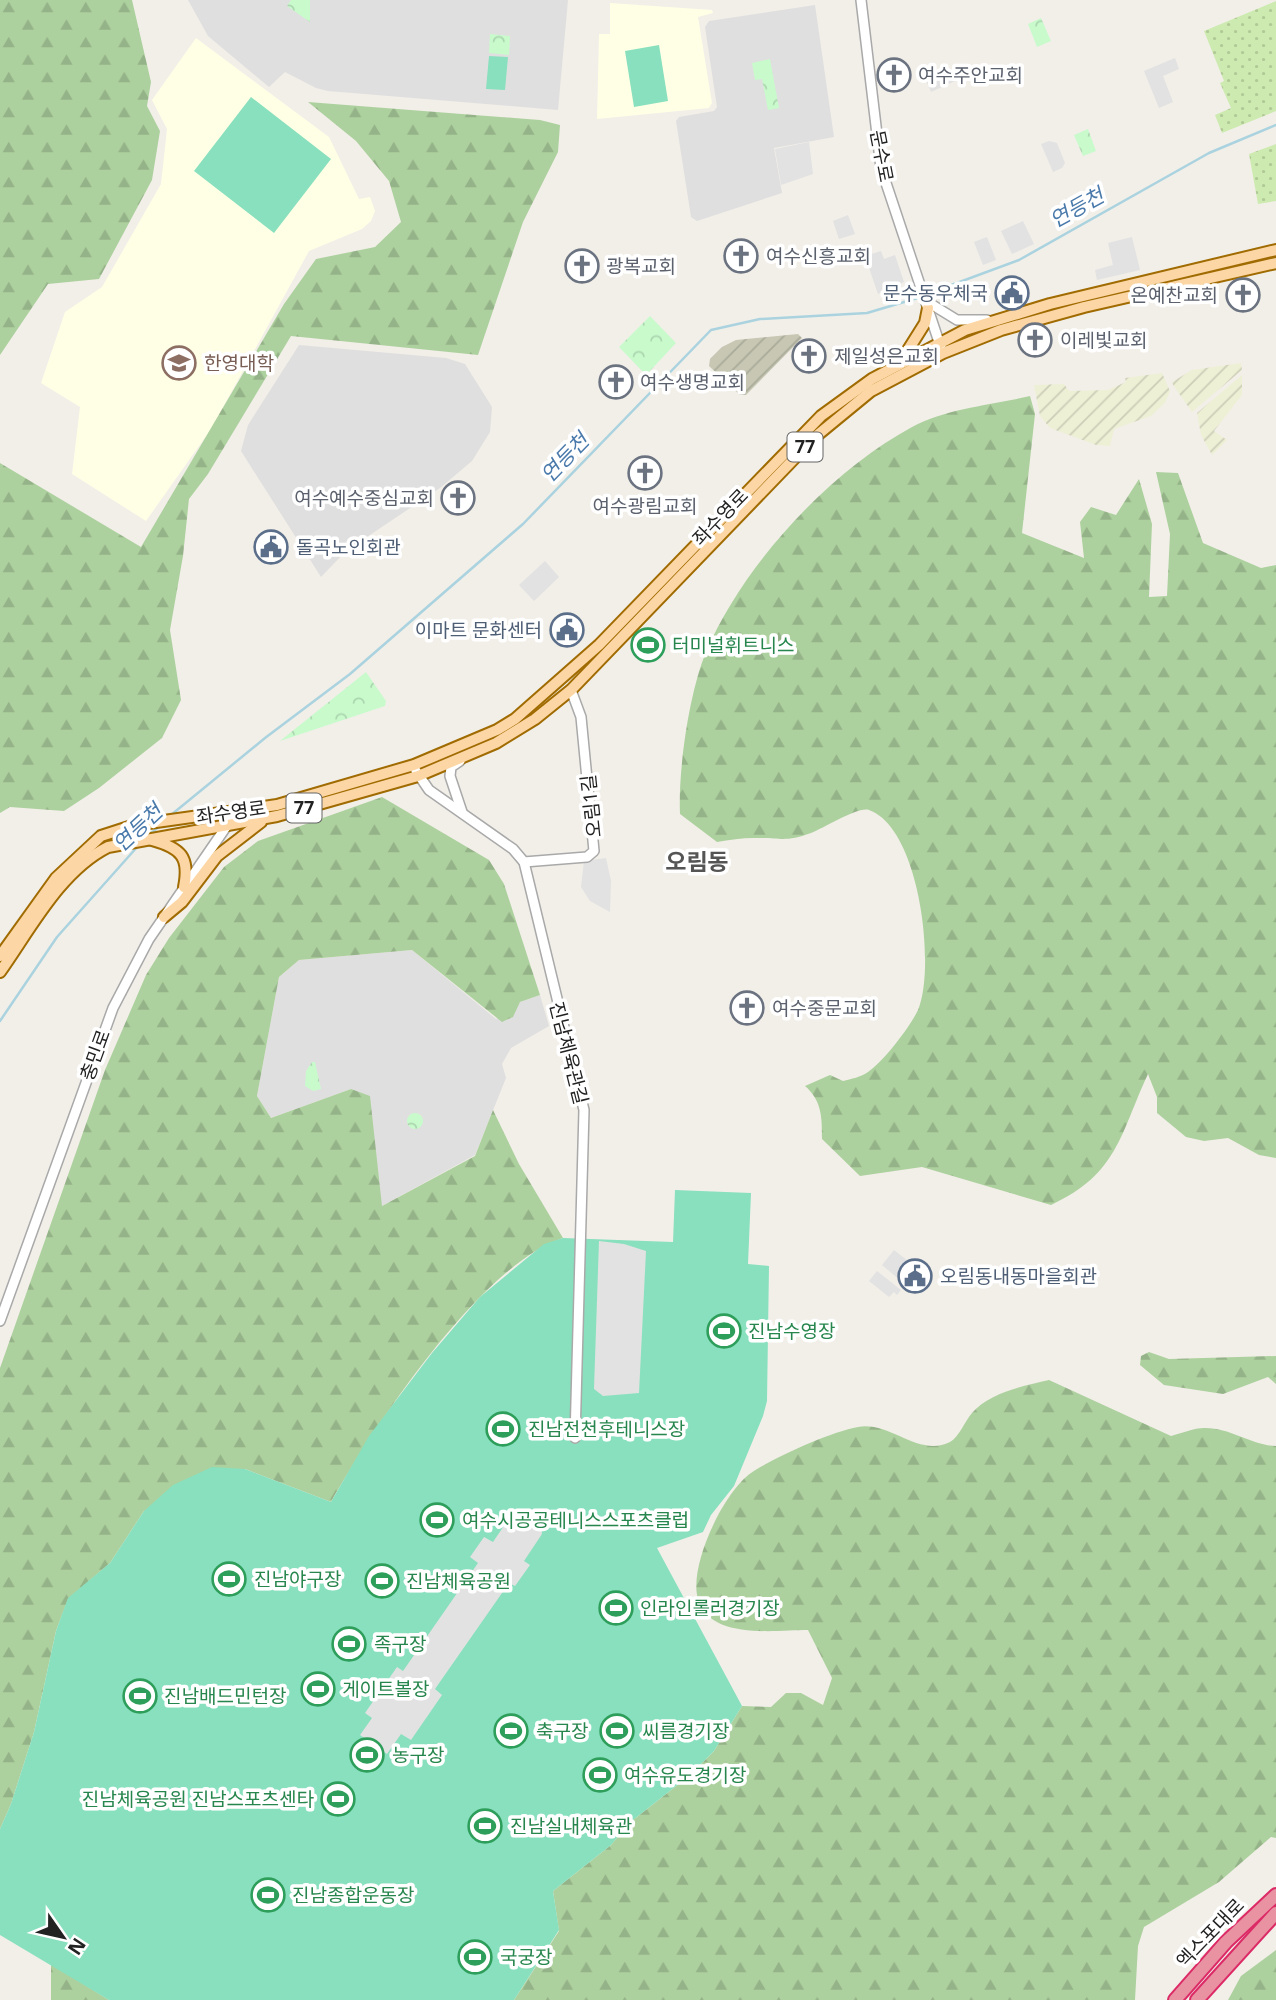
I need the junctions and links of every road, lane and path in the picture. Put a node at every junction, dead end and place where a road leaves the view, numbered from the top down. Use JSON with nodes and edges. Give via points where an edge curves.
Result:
{"nodes":[{"id":1,"x":859,"y":0,"type":"edge"},
{"id":2,"x":1276,"y":250,"type":"edge"},
{"id":3,"x":1276,"y":263,"type":"edge"},
{"id":4,"x":926,"y":304,"type":"junction"},
{"id":5,"x":995,"y":319,"type":"junction"},
{"id":6,"x":941,"y":348,"type":"junction"},
{"id":7,"x":907,"y":363,"type":"junction"},
{"id":8,"x":603,"y":649,"type":"junction"},
{"id":9,"x":571,"y":690,"type":"junction"},
{"id":10,"x":496,"y":743,"type":"junction"},
{"id":11,"x":416,"y":771,"type":"junction"},
{"id":12,"x":237,"y":811,"type":"junction"},
{"id":13,"x":462,"y":812,"type":"junction"},
{"id":14,"x":268,"y":818,"type":"junction"},
{"id":15,"x":173,"y":820,"type":"junction"},
{"id":16,"x":230,"y":825,"type":"junction"},
{"id":17,"x":142,"y":839,"type":"junction"},
{"id":18,"x":524,"y":862,"type":"junction"},
{"id":19,"x":184,"y":887,"type":"junction"},
{"id":20,"x":164,"y":917,"type":"junction"},
{"id":21,"x":0,"y":957,"type":"edge"},
{"id":22,"x":0,"y":972,"type":"edge"},
{"id":23,"x":0,"y":1321,"type":"edge"},
{"id":24,"x":575,"y":1438,"type":"dead end"},
{"id":25,"x":1276,"y":1895,"type":"edge"},
{"id":26,"x":1276,"y":1913,"type":"edge"},
{"id":27,"x":1175,"y":2000,"type":"edge"},
{"id":28,"x":1197,"y":2000,"type":"edge"}],
"edges":[{"from":1,"to":4,"type":"street","name":"문수로","via":[[881,167]]},
{"from":2,"to":5,"type":"main road","name":"좌수영로","number":"77"},
{"from":3,"to":6,"type":"main road","name":"좌수영로","number":"77","via":[[1044,317]]},
{"from":4,"to":5,"type":"street","via":[[957,320]]},
{"from":4,"to":6,"type":"street"},
{"from":4,"to":7,"type":"main road"},
{"from":5,"to":6,"type":"main road","name":"좌수영로","number":"77"},
{"from":6,"to":7,"type":"main road","name":"좌수영로","number":"77"},
{"from":7,"to":8,"type":"main road","name":"좌수영로","number":"77","via":[[821,416]]},
{"from":8,"to":9,"type":"main road","name":"좌수영로","number":"77"},
{"from":8,"to":11,"type":"main road","name":"좌수영로","number":"77","via":[[515,719]]},
{"from":9,"to":10,"type":"main road","name":"좌수영로","number":"77"},
{"from":9,"to":18,"type":"street","name":"오림1길","via":[[581,717],[594,851],[587,857]]},
{"from":10,"to":11,"type":"main road","name":"좌수영로","number":"77"},
{"from":10,"to":13,"type":"street","via":[[451,767],[449,774]]},
{"from":11,"to":12,"type":"main road","name":"좌수영로","number":"77"},
{"from":11,"to":13,"type":"street","via":[[429,790]]},
{"from":11,"to":14,"type":"main road","name":"좌수영로","number":"77"},
{"from":12,"to":15,"type":"main road","name":"좌수영로","number":"77"},
{"from":12,"to":16,"type":"street","name":"충민로"},
{"from":13,"to":18,"type":"street"},
{"from":14,"to":16,"type":"main road","name":"좌수영로","number":"77"},
{"from":14,"to":20,"type":"main road","via":[[217,856],[182,902]]},
{"from":15,"to":17,"type":"main road","via":[[176,829],[142,834]]},
{"from":15,"to":21,"type":"main road","number":"77","via":[[101,836],[56,878]]},
{"from":16,"to":17,"type":"main road","name":"좌수영로","number":"77"},
{"from":16,"to":19,"type":"street","name":"충민로"},
{"from":17,"to":19,"type":"main road","via":[[171,847],[187,863]]},
{"from":17,"to":22,"type":"main road","number":"77","via":[[97,853],[71,877]]},
{"from":18,"to":24,"type":"street","name":"진남체육관길","via":[[584,1110]]},
{"from":19,"to":20,"type":"street","name":"충민로"},
{"from":20,"to":23,"type":"street","name":"충민로","via":[[122,988],[102,1033]]},
{"from":25,"to":27,"type":"highway","name":"엑스포대로"},
{"from":26,"to":28,"type":"highway","name":"엑스포대로"}]}
